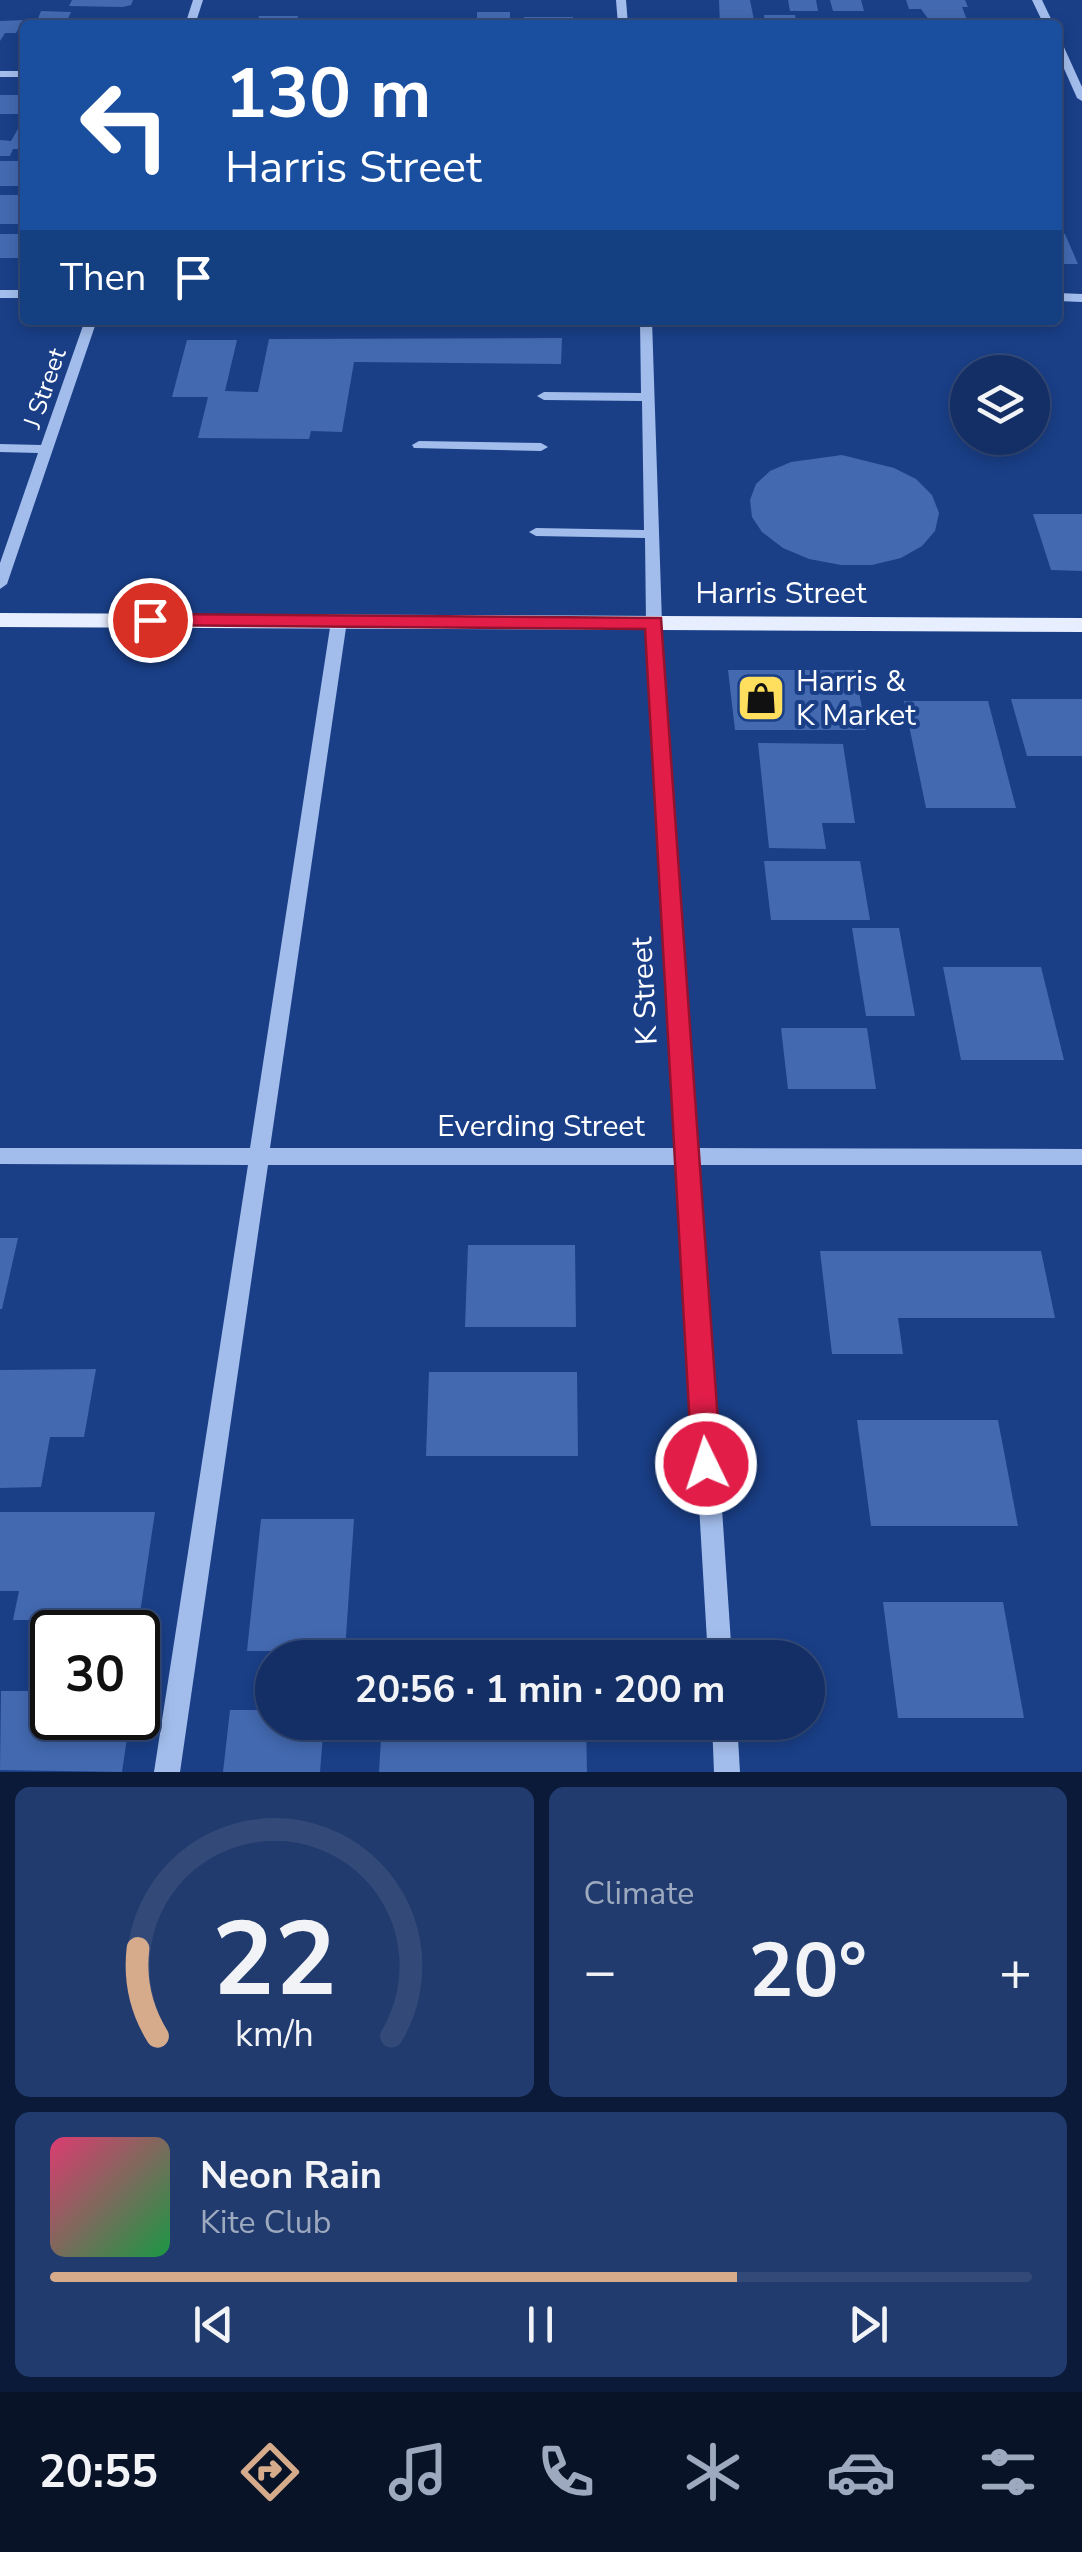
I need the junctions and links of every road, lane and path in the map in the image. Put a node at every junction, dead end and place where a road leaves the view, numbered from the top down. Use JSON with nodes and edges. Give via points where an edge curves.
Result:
{"nodes":[{"id":1,"x":1062,"y":52,"type":"edge"},
{"id":2,"x":1077,"y":76,"type":"edge"},
{"id":3,"x":1082,"y":98,"type":"edge"},
{"id":4,"x":89,"y":325,"type":"edge"},
{"id":5,"x":646,"y":325,"type":"edge"},
{"id":6,"x":544,"y":396,"type":"dead end"},
{"id":7,"x":647,"y":397,"type":"junction"},
{"id":8,"x":419,"y":446,"type":"dead end"},
{"id":9,"x":541,"y":447,"type":"dead end"},
{"id":10,"x":0,"y":448,"type":"edge"},
{"id":11,"x":46,"y":449,"type":"junction"},
{"id":12,"x":536,"y":532,"type":"dead end"},
{"id":13,"x":651,"y":534,"type":"junction"},
{"id":14,"x":0,"y":584,"type":"edge"},
{"id":15,"x":0,"y":620,"type":"edge"},
{"id":16,"x":339,"y":620,"type":"junction"},
{"id":17,"x":654,"y":622,"type":"junction"},
{"id":18,"x":1082,"y":625,"type":"edge"},
{"id":19,"x":686,"y":1154,"type":"junction"},
{"id":20,"x":0,"y":1156,"type":"edge"},
{"id":21,"x":256,"y":1156,"type":"junction"},
{"id":22,"x":1082,"y":1157,"type":"edge"},
{"id":23,"x":719,"y":1640,"type":"edge"},
{"id":24,"x":725,"y":1740,"type":"edge"},
{"id":25,"x":167,"y":1772,"type":"edge"},
{"id":26,"x":728,"y":1772,"type":"edge"}],
"edges":[{"from":1,"to":2,"type":"street"},
{"from":2,"to":3,"type":"street"},
{"from":4,"to":11,"type":"street","name":"J Street"},
{"from":5,"to":7,"type":"street","name":"K Street"},
{"from":6,"to":7,"type":"street"},
{"from":7,"to":13,"type":"street","name":"K Street"},
{"from":8,"to":9,"type":"street"},
{"from":10,"to":11,"type":"street"},
{"from":11,"to":14,"type":"street","name":"J Street"},
{"from":12,"to":13,"type":"street"},
{"from":13,"to":17,"type":"street","name":"K Street"},
{"from":15,"to":16,"type":"main road","name":"Harris Street"},
{"from":16,"to":17,"type":"main road","name":"Harris Street"},
{"from":16,"to":21,"type":"street"},
{"from":17,"to":18,"type":"main road","name":"Harris Street"},
{"from":17,"to":19,"type":"street","name":"K Street"},
{"from":19,"to":21,"type":"street","name":"Everding Street"},
{"from":19,"to":22,"type":"street","name":"Everding Street"},
{"from":19,"to":23,"type":"street","name":"K Street"},
{"from":20,"to":21,"type":"street","name":"Everding Street"},
{"from":21,"to":25,"type":"street"},
{"from":24,"to":26,"type":"street"}]}
